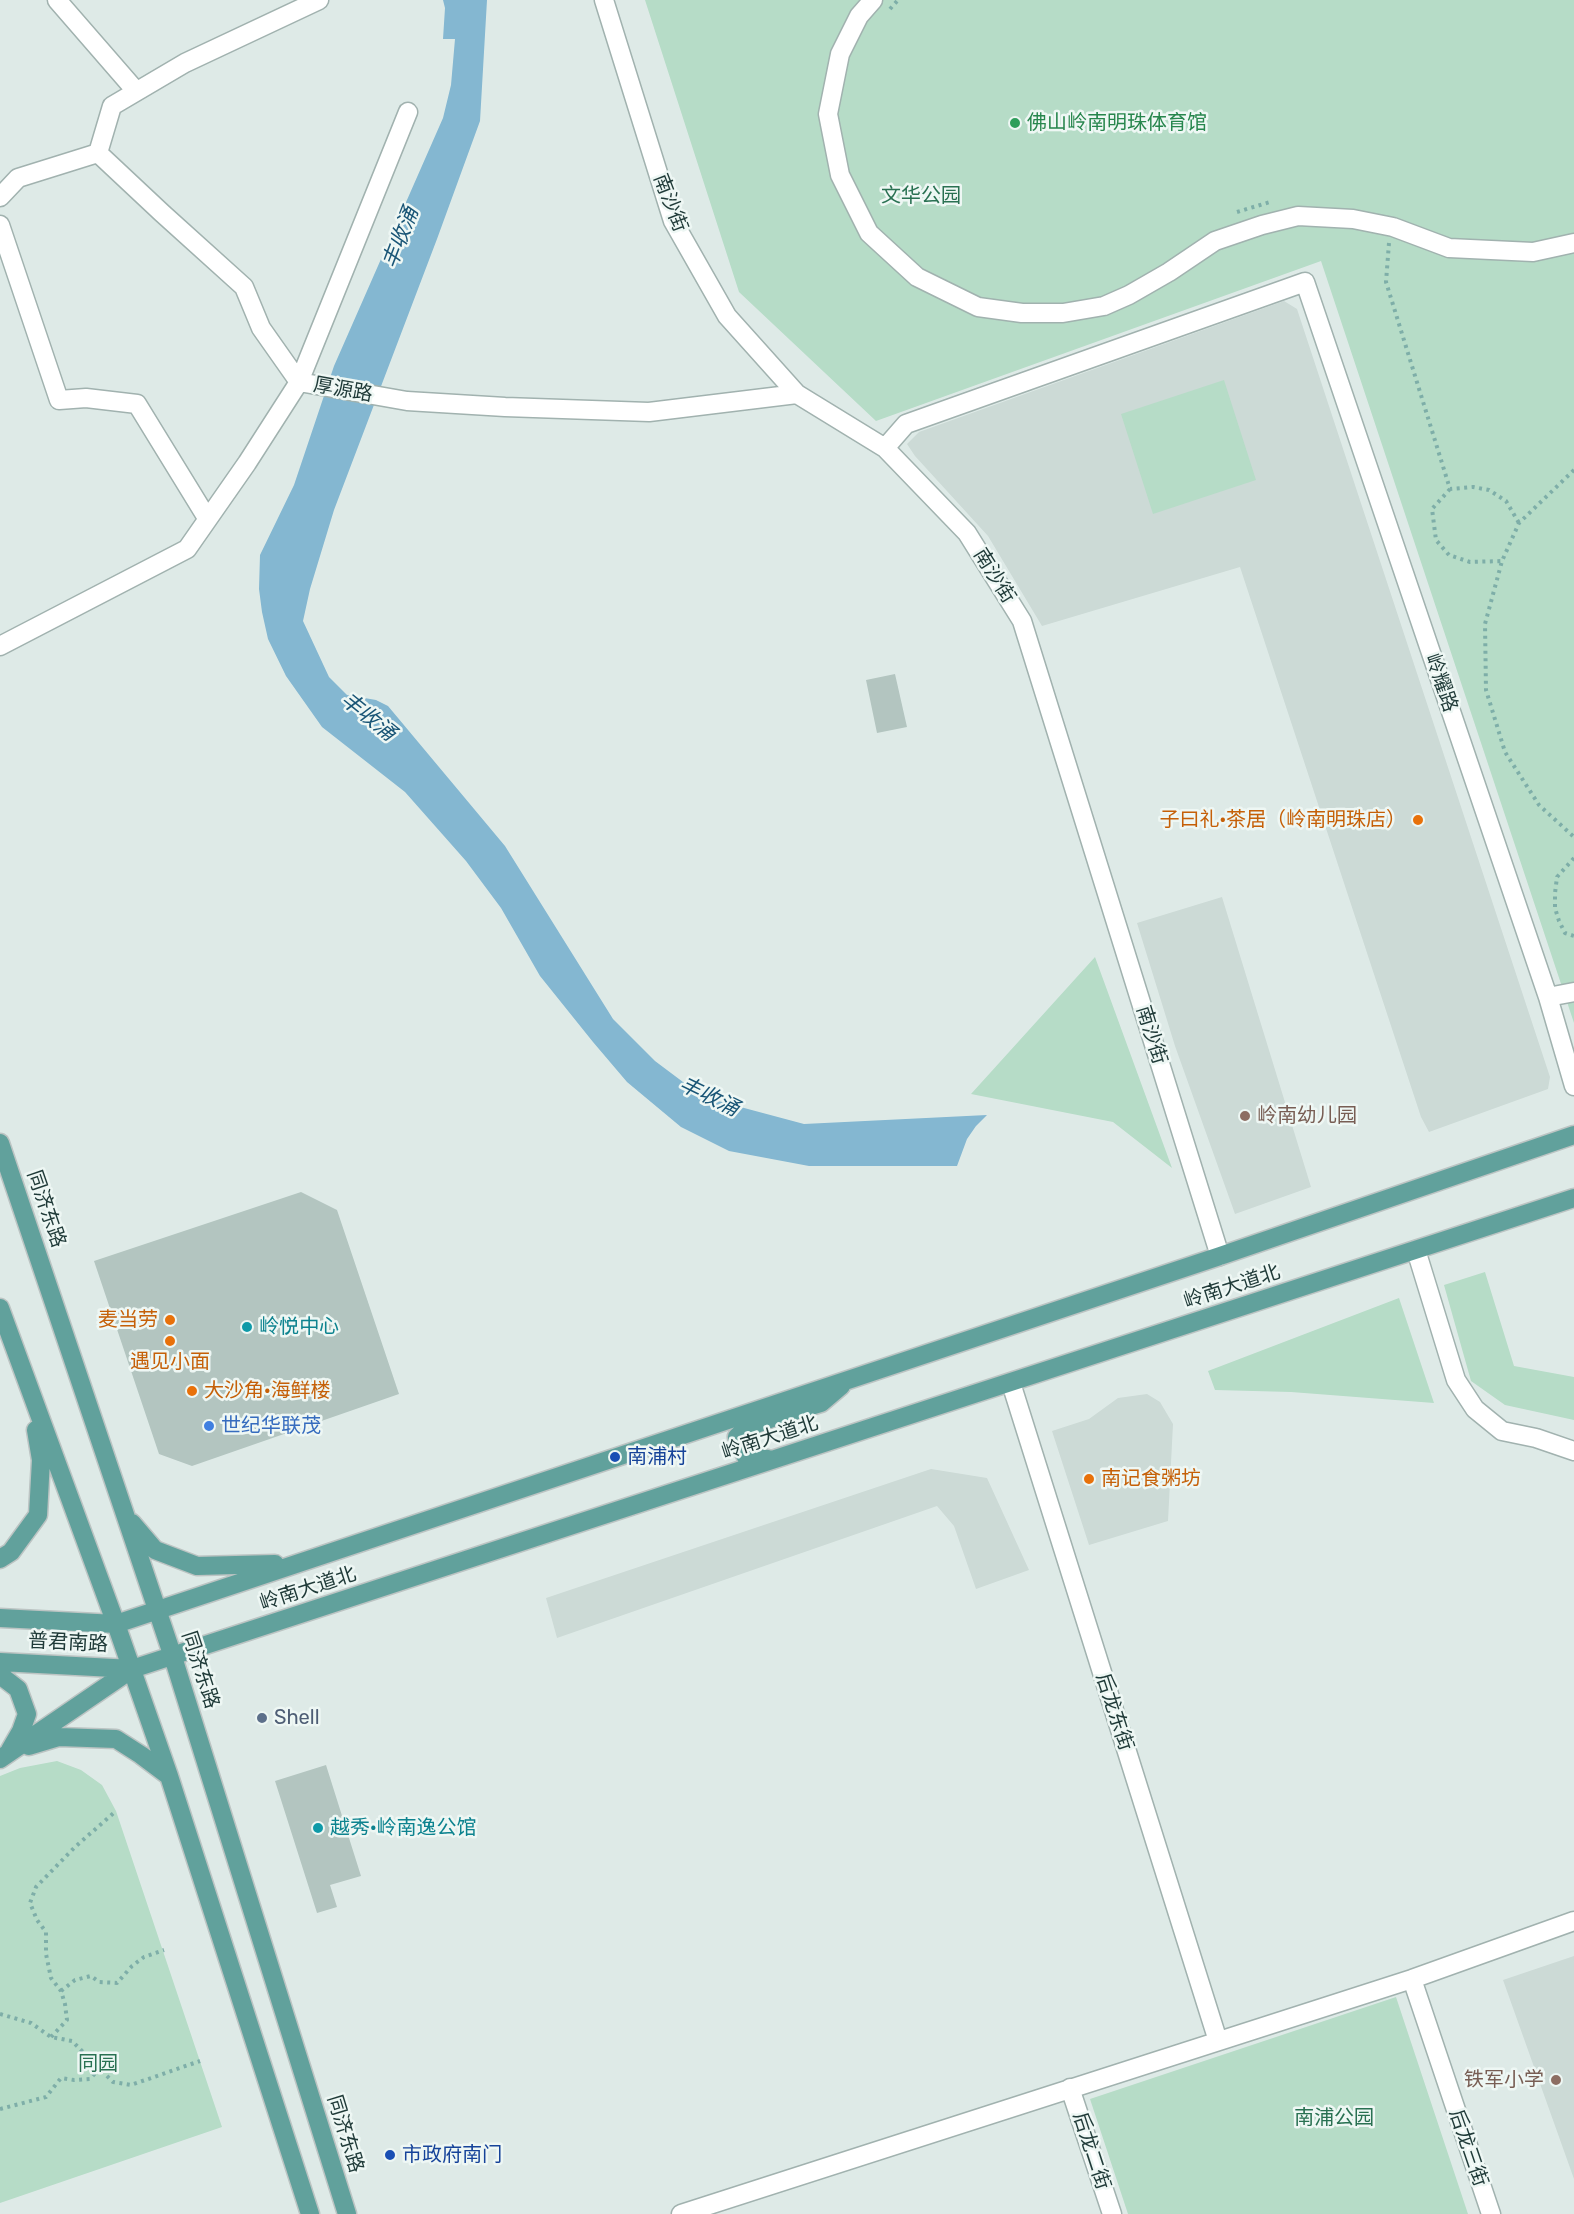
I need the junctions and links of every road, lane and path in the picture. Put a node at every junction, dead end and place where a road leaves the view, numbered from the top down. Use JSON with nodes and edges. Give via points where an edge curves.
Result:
{"nodes":[{"id":1,"x":57,"y":0,"type":"edge"},
{"id":2,"x":318,"y":0,"type":"edge"},
{"id":3,"x":604,"y":0,"type":"edge"},
{"id":4,"x":873,"y":0,"type":"edge"},
{"id":5,"x":898,"y":0,"type":"edge"},
{"id":6,"x":885,"y":15,"type":"dead end"},
{"id":7,"x":136,"y":92,"type":"junction"},
{"id":8,"x":408,"y":112,"type":"dead end"},
{"id":9,"x":98,"y":153,"type":"junction"},
{"id":10,"x":0,"y":197,"type":"edge"},
{"id":11,"x":1281,"y":200,"type":"dead end"},
{"id":12,"x":1227,"y":215,"type":"dead end"},
{"id":13,"x":0,"y":225,"type":"edge"},
{"id":14,"x":1393,"y":227,"type":"junction"},
{"id":15,"x":1574,"y":243,"type":"edge"},
{"id":16,"x":299,"y":382,"type":"junction"},
{"id":17,"x":797,"y":394,"type":"junction"},
{"id":18,"x":885,"y":448,"type":"junction"},
{"id":19,"x":1574,"y":471,"type":"edge"},
{"id":20,"x":1450,"y":489,"type":"junction"},
{"id":21,"x":207,"y":518,"type":"junction"},
{"id":22,"x":1520,"y":523,"type":"junction"},
{"id":23,"x":1502,"y":561,"type":"junction"},
{"id":24,"x":0,"y":646,"type":"edge"},
{"id":25,"x":1574,"y":837,"type":"edge"},
{"id":26,"x":1574,"y":858,"type":"edge"},
{"id":27,"x":1574,"y":936,"type":"edge"},
{"id":28,"x":1574,"y":992,"type":"edge"},
{"id":29,"x":1548,"y":997,"type":"junction"},
{"id":30,"x":1574,"y":1086,"type":"edge"},
{"id":31,"x":1574,"y":1135,"type":"edge"},
{"id":32,"x":0,"y":1143,"type":"edge"},
{"id":33,"x":1574,"y":1198,"type":"edge"},
{"id":34,"x":1416,"y":1250,"type":"junction"},
{"id":35,"x":1220,"y":1256,"type":"junction"},
{"id":36,"x":0,"y":1308,"type":"edge"},
{"id":37,"x":26,"y":1378,"type":"junction"},
{"id":38,"x":849,"y":1379,"type":"junction"},
{"id":39,"x":1011,"y":1383,"type":"junction"},
{"id":40,"x":1574,"y":1451,"type":"edge"},
{"id":41,"x":775,"y":1460,"type":"junction"},
{"id":42,"x":126,"y":1517,"type":"junction"},
{"id":43,"x":0,"y":1559,"type":"edge"},
{"id":44,"x":295,"y":1564,"type":"junction"},
{"id":45,"x":157,"y":1610,"type":"junction"},
{"id":46,"x":0,"y":1618,"type":"edge"},
{"id":47,"x":116,"y":1624,"type":"junction"},
{"id":48,"x":173,"y":1657,"type":"junction"},
{"id":49,"x":0,"y":1662,"type":"edge"},
{"id":50,"x":132,"y":1669,"type":"junction"},
{"id":51,"x":0,"y":1675,"type":"edge"},
{"id":52,"x":3,"y":1758,"type":"edge"},
{"id":53,"x":169,"y":1776,"type":"junction"},
{"id":54,"x":116,"y":1811,"type":"dead end"},
{"id":55,"x":1574,"y":1921,"type":"edge"},
{"id":56,"x":164,"y":1950,"type":"dead end"},
{"id":57,"x":1412,"y":1979,"type":"junction"},
{"id":58,"x":61,"y":1991,"type":"junction"},
{"id":59,"x":0,"y":2014,"type":"edge"},
{"id":60,"x":51,"y":2037,"type":"junction"},
{"id":61,"x":1218,"y":2041,"type":"junction"},
{"id":62,"x":200,"y":2061,"type":"dead end"},
{"id":63,"x":100,"y":2068,"type":"junction"},
{"id":64,"x":1070,"y":2088,"type":"junction"},
{"id":65,"x":0,"y":2109,"type":"edge"},
{"id":66,"x":693,"y":2212,"type":"edge"},
{"id":67,"x":310,"y":2214,"type":"edge"},
{"id":68,"x":347,"y":2214,"type":"edge"},
{"id":69,"x":1112,"y":2214,"type":"edge"},
{"id":70,"x":1491,"y":2214,"type":"edge"}],
"edges":[{"from":1,"to":7,"type":"street"},
{"from":2,"to":7,"type":"street","via":[[185,63]]},
{"from":3,"to":17,"type":"street","name":"南沙街","via":[[673,221],[727,316]]},
{"from":4,"to":14,"type":"street","via":[[859,16],[840,54],[828,114],[840,175],[869,233],[917,278],[978,307],[1063,314],[1104,306],[1169,272],[1215,242],[1298,216],[1353,219]]},
{"from":5,"to":6,"type":"path"},
{"from":7,"to":9,"type":"street","via":[[112,106]]},
{"from":8,"to":16,"type":"street"},
{"from":9,"to":10,"type":"street","via":[[18,178]]},
{"from":9,"to":16,"type":"street","via":[[244,286],[261,328]]},
{"from":11,"to":12,"type":"path"},
{"from":13,"to":21,"type":"street","via":[[59,400],[86,398],[137,404]]},
{"from":14,"to":15,"type":"street","via":[[1449,248],[1533,252]]},
{"from":14,"to":20,"type":"path","via":[[1386,282]]},
{"from":16,"to":17,"type":"street","name":"厚源路","via":[[407,401],[649,412]]},
{"from":16,"to":21,"type":"street","name":"厚源路"},
{"from":17,"to":18,"type":"street","name":"南沙街"},
{"from":18,"to":29,"type":"street","name":"岭耀路","via":[[906,424],[1305,282]]},
{"from":18,"to":35,"type":"street","name":"南沙街","via":[[967,533],[1022,621]]},
{"from":19,"to":22,"type":"path"},
{"from":20,"to":22,"type":"path","via":[[1490,490],[1506,501]]},
{"from":20,"to":23,"type":"path","via":[[1432,509],[1436,540],[1449,555],[1470,562]]},
{"from":21,"to":24,"type":"street","name":"厚源路","via":[[187,549]]},
{"from":22,"to":23,"type":"path"},
{"from":23,"to":25,"type":"path","via":[[1485,624],[1486,690],[1505,752],[1539,805]]},
{"from":26,"to":27,"type":"path","via":[[1557,877],[1555,892],[1559,921],[1565,933]]},
{"from":28,"to":29,"type":"street"},
{"from":29,"to":30,"type":"street","name":"岭耀路"},
{"from":31,"to":35,"type":"main road","name":"岭南大道北"},
{"from":32,"to":42,"type":"main road","name":"同济东路"},
{"from":33,"to":34,"type":"main road","name":"岭南大道北"},
{"from":34,"to":39,"type":"main road","name":"岭南大道北"},
{"from":34,"to":40,"type":"street","via":[[1455,1380],[1475,1409],[1502,1431]]},
{"from":35,"to":38,"type":"main road","name":"岭南大道北"},
{"from":36,"to":37,"type":"main road"},
{"from":37,"to":43,"type":"main road","via":[[41,1460],[38,1515],[11,1552]]},
{"from":37,"to":47,"type":"main road"},
{"from":38,"to":41,"type":"main road","via":[[821,1403],[748,1427],[737,1437],[746,1457]]},
{"from":38,"to":44,"type":"main road","name":"岭南大道北"},
{"from":39,"to":41,"type":"main road","name":"岭南大道北"},
{"from":39,"to":61,"type":"street","name":"后龙东街"},
{"from":41,"to":48,"type":"main road","name":"岭南大道北"},
{"from":42,"to":44,"type":"main road","via":[[155,1550],[197,1566]]},
{"from":42,"to":45,"type":"main road","name":"同济东路"},
{"from":44,"to":45,"type":"main road","name":"岭南大道北"},
{"from":45,"to":47,"type":"main road","name":"岭南大道北"},
{"from":45,"to":48,"type":"main road","name":"同济东路"},
{"from":46,"to":47,"type":"main road","name":"普君南路"},
{"from":47,"to":50,"type":"main road"},
{"from":48,"to":50,"type":"main road","name":"岭南大道北"},
{"from":48,"to":68,"type":"main road","name":"同济东路"},
{"from":49,"to":50,"type":"main road","name":"普君南路"},
{"from":50,"to":52,"type":"main road","name":"岭南大道北"},
{"from":50,"to":53,"type":"main road"},
{"from":51,"to":52,"type":"main road","via":[[18,1689],[27,1714]]},
{"from":52,"to":53,"type":"main road","via":[[59,1737],[116,1740]]},
{"from":53,"to":67,"type":"main road"},
{"from":54,"to":58,"type":"path","via":[[36,1887],[30,1903],[46,1932],[51,1978]]},
{"from":55,"to":57,"type":"street"},
{"from":56,"to":58,"type":"path","via":[[144,1957],[117,1983],[99,1982],[91,1976],[75,1980]]},
{"from":57,"to":61,"type":"street"},
{"from":57,"to":70,"type":"street","name":"后龙三街"},
{"from":58,"to":60,"type":"path","via":[[67,2020]]},
{"from":59,"to":60,"type":"path","via":[[31,2023]]},
{"from":60,"to":63,"type":"path","via":[[72,2041]]},
{"from":61,"to":64,"type":"street"},
{"from":62,"to":63,"type":"path","via":[[131,2085],[112,2082]]},
{"from":63,"to":65,"type":"path","via":[[90,2079],[61,2078],[46,2097]]},
{"from":64,"to":66,"type":"street"},
{"from":64,"to":69,"type":"street","name":"后龙二街"}]}
